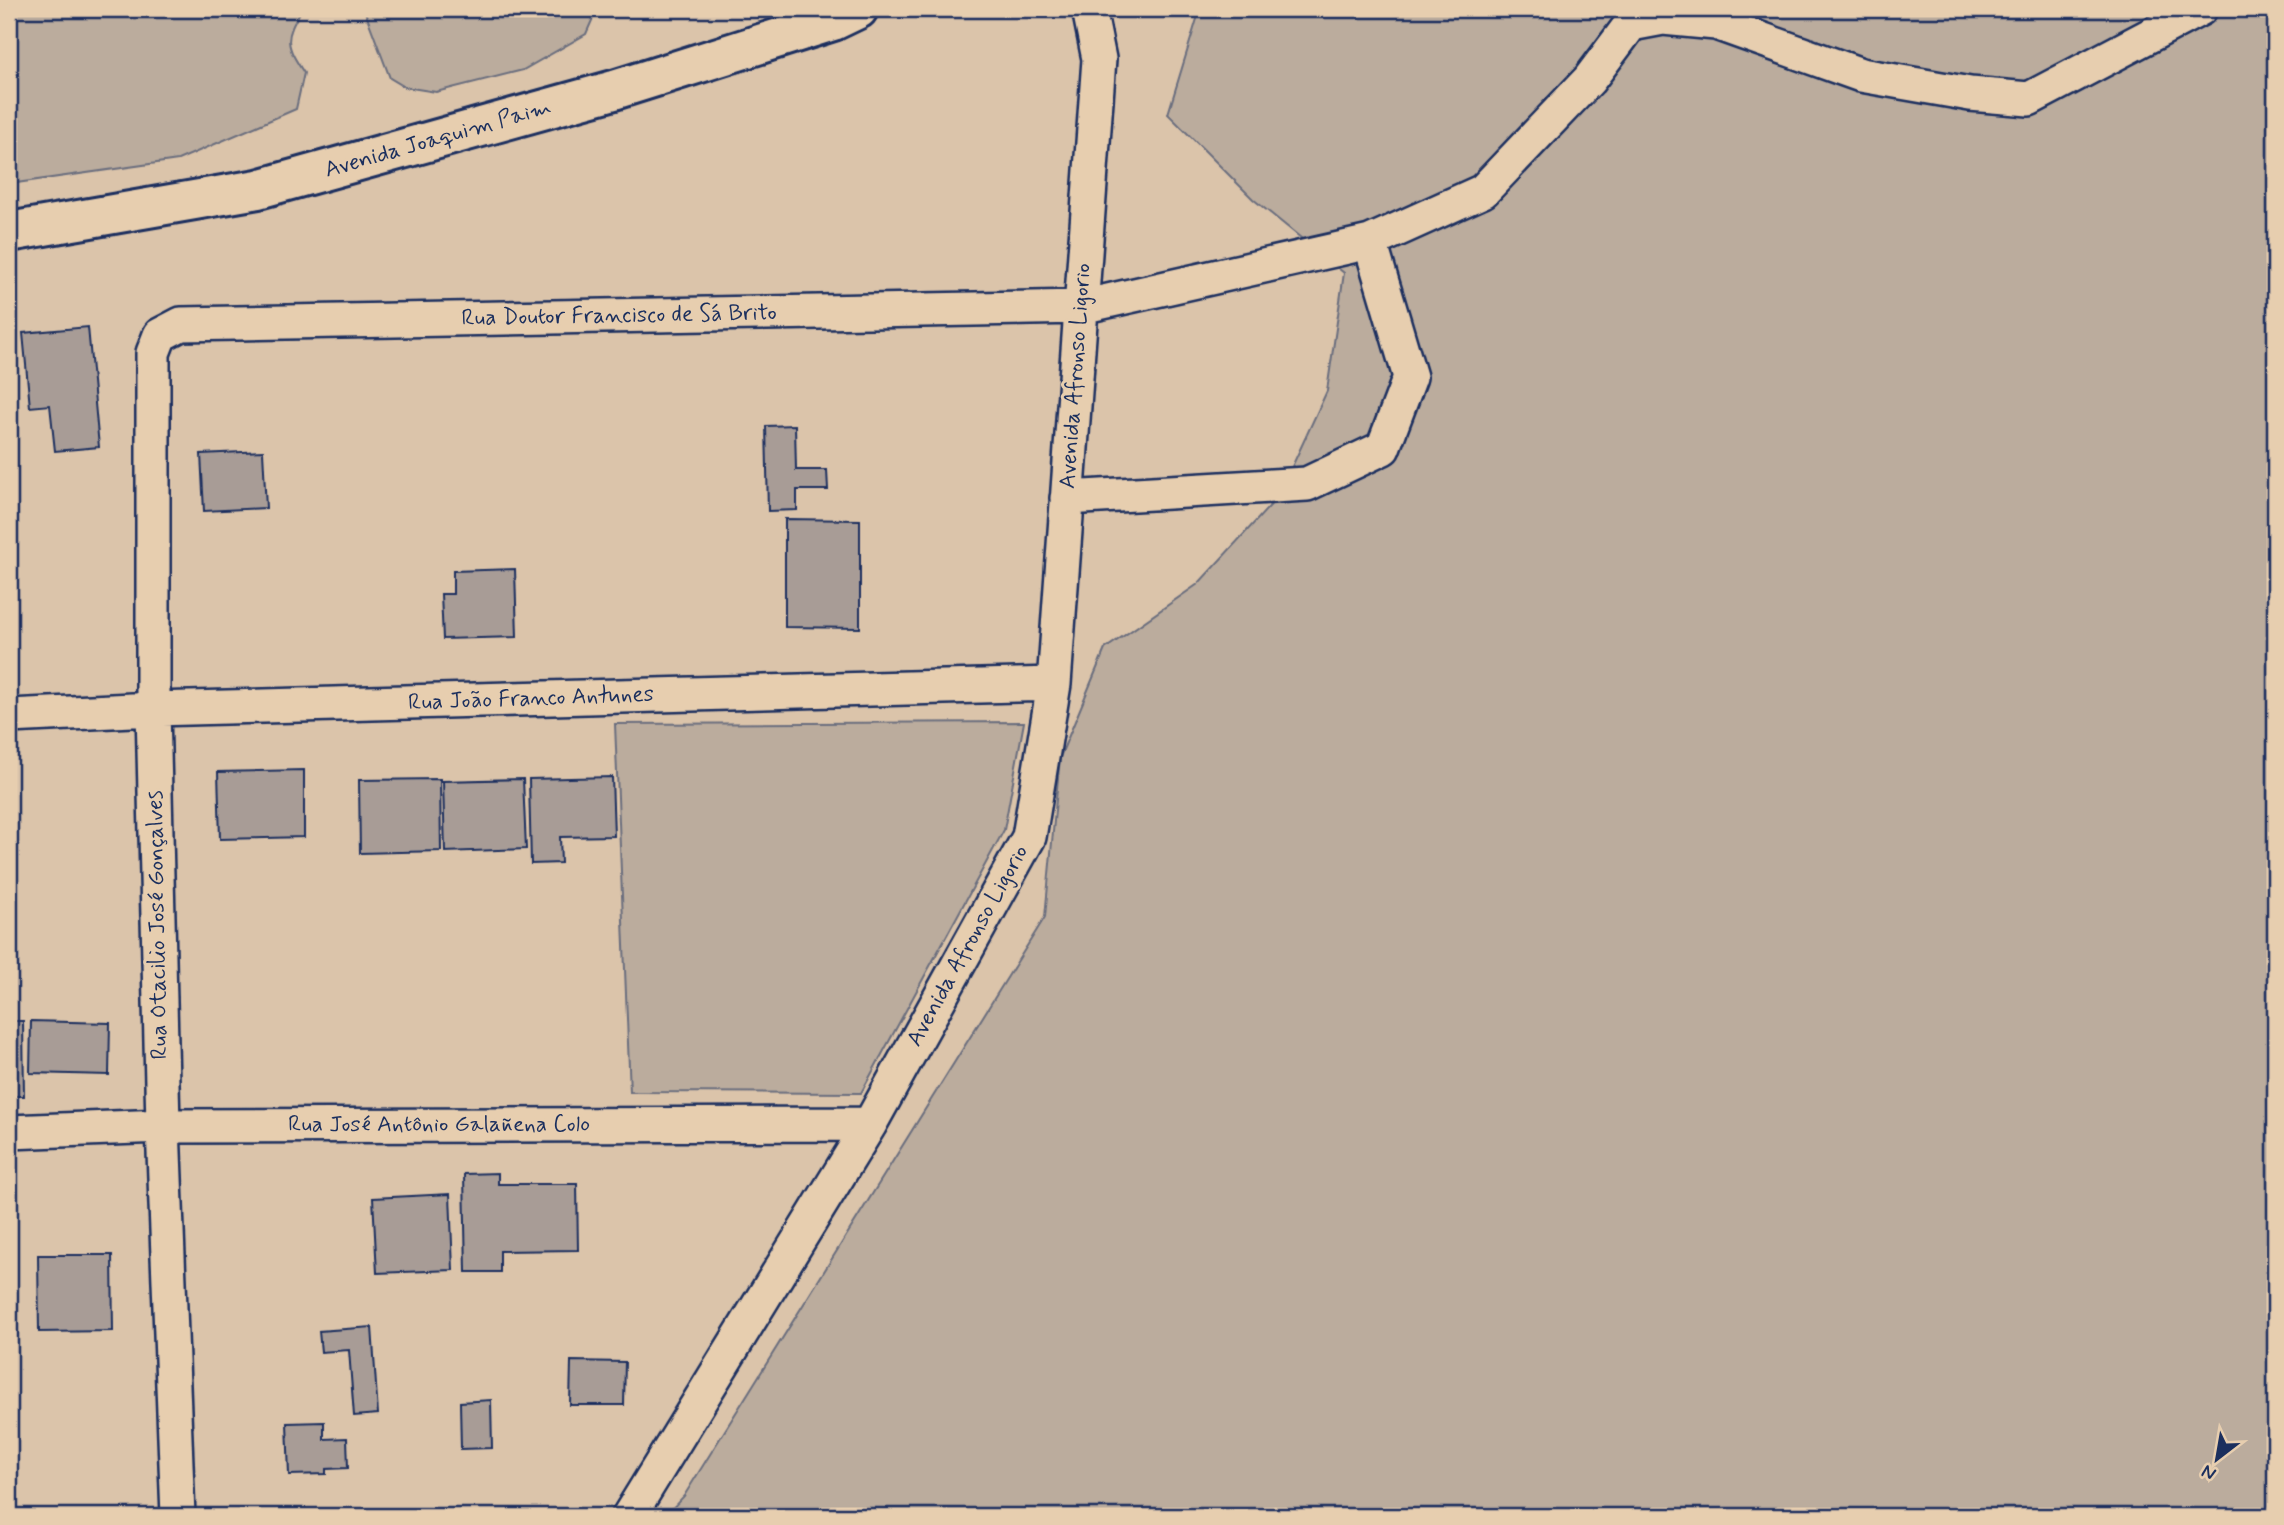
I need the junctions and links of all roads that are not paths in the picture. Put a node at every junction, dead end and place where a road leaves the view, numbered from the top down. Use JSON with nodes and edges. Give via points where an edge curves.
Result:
{"nodes":[{"id":1,"x":858,"y":9,"type":"edge"},
{"id":2,"x":1089,"y":9,"type":"edge"},
{"id":3,"x":2200,"y":9,"type":"edge"},
{"id":4,"x":9,"y":232,"type":"edge"},
{"id":5,"x":1370,"y":242,"type":"junction"},
{"id":6,"x":1081,"y":307,"type":"junction"},
{"id":7,"x":160,"y":335,"type":"joint"},
{"id":8,"x":1067,"y":498,"type":"junction"},
{"id":9,"x":1054,"y":684,"type":"junction"},
{"id":10,"x":153,"y":709,"type":"junction"},
{"id":11,"x":9,"y":716,"type":"edge"},
{"id":12,"x":870,"y":1124,"type":"junction"},
{"id":13,"x":163,"y":1126,"type":"junction"},
{"id":14,"x":9,"y":1132,"type":"edge"},
{"id":15,"x":178,"y":1516,"type":"edge"},
{"id":16,"x":629,"y":1516,"type":"edge"}],
"edges":[{"from":1,"to":4,"type":"street","name":"Avenida Joaquim Paim","via":[[833,21],[614,90],[258,189]]},
{"from":2,"to":6,"type":"street","name":"Avenida Afronso Ligorio","via":[[1099,59]]},
{"from":3,"to":5,"type":"street","name":"Rua Doutor Francisco de Sá Brito","via":[[2029,99],[1861,75],[1716,23],[1663,18],[1631,24],[1589,80],[1483,191]]},
{"from":5,"to":6,"type":"street","name":"Rua Doutor Francisco de Sá Brito"},
{"from":5,"to":8,"type":"street","via":[[1410,377],[1383,448],[1307,484]]},
{"from":6,"to":7,"type":"street","name":"Rua Doutor Francisco de Sá Brito","via":[[181,324]]},
{"from":6,"to":8,"type":"street","name":"Avenida Afronso Ligorio"},
{"from":7,"to":10,"type":"street","name":"Rua Otacilio José Gonçalves","via":[[153,353]]},
{"from":8,"to":9,"type":"street","name":"Avenida Afronso Ligorio"},
{"from":9,"to":10,"type":"street","name":"Rua João Franco Antunes"},
{"from":9,"to":12,"type":"street","name":"Avenida Afronso Ligorio","via":[[1029,837]]},
{"from":10,"to":11,"type":"street","name":"Rua João Franco Antunes"},
{"from":10,"to":13,"type":"street","name":"Rua Otacilio José Gonçalves"},
{"from":12,"to":13,"type":"street","name":"Rua José Antônio Galañena Colo"},
{"from":12,"to":16,"type":"street","name":"Avenida Afronso Ligorio"},
{"from":13,"to":14,"type":"street","name":"Rua José Antônio Galañena Colo"},
{"from":13,"to":15,"type":"street","name":"Rua Otacilio José Gonçalves"}]}
